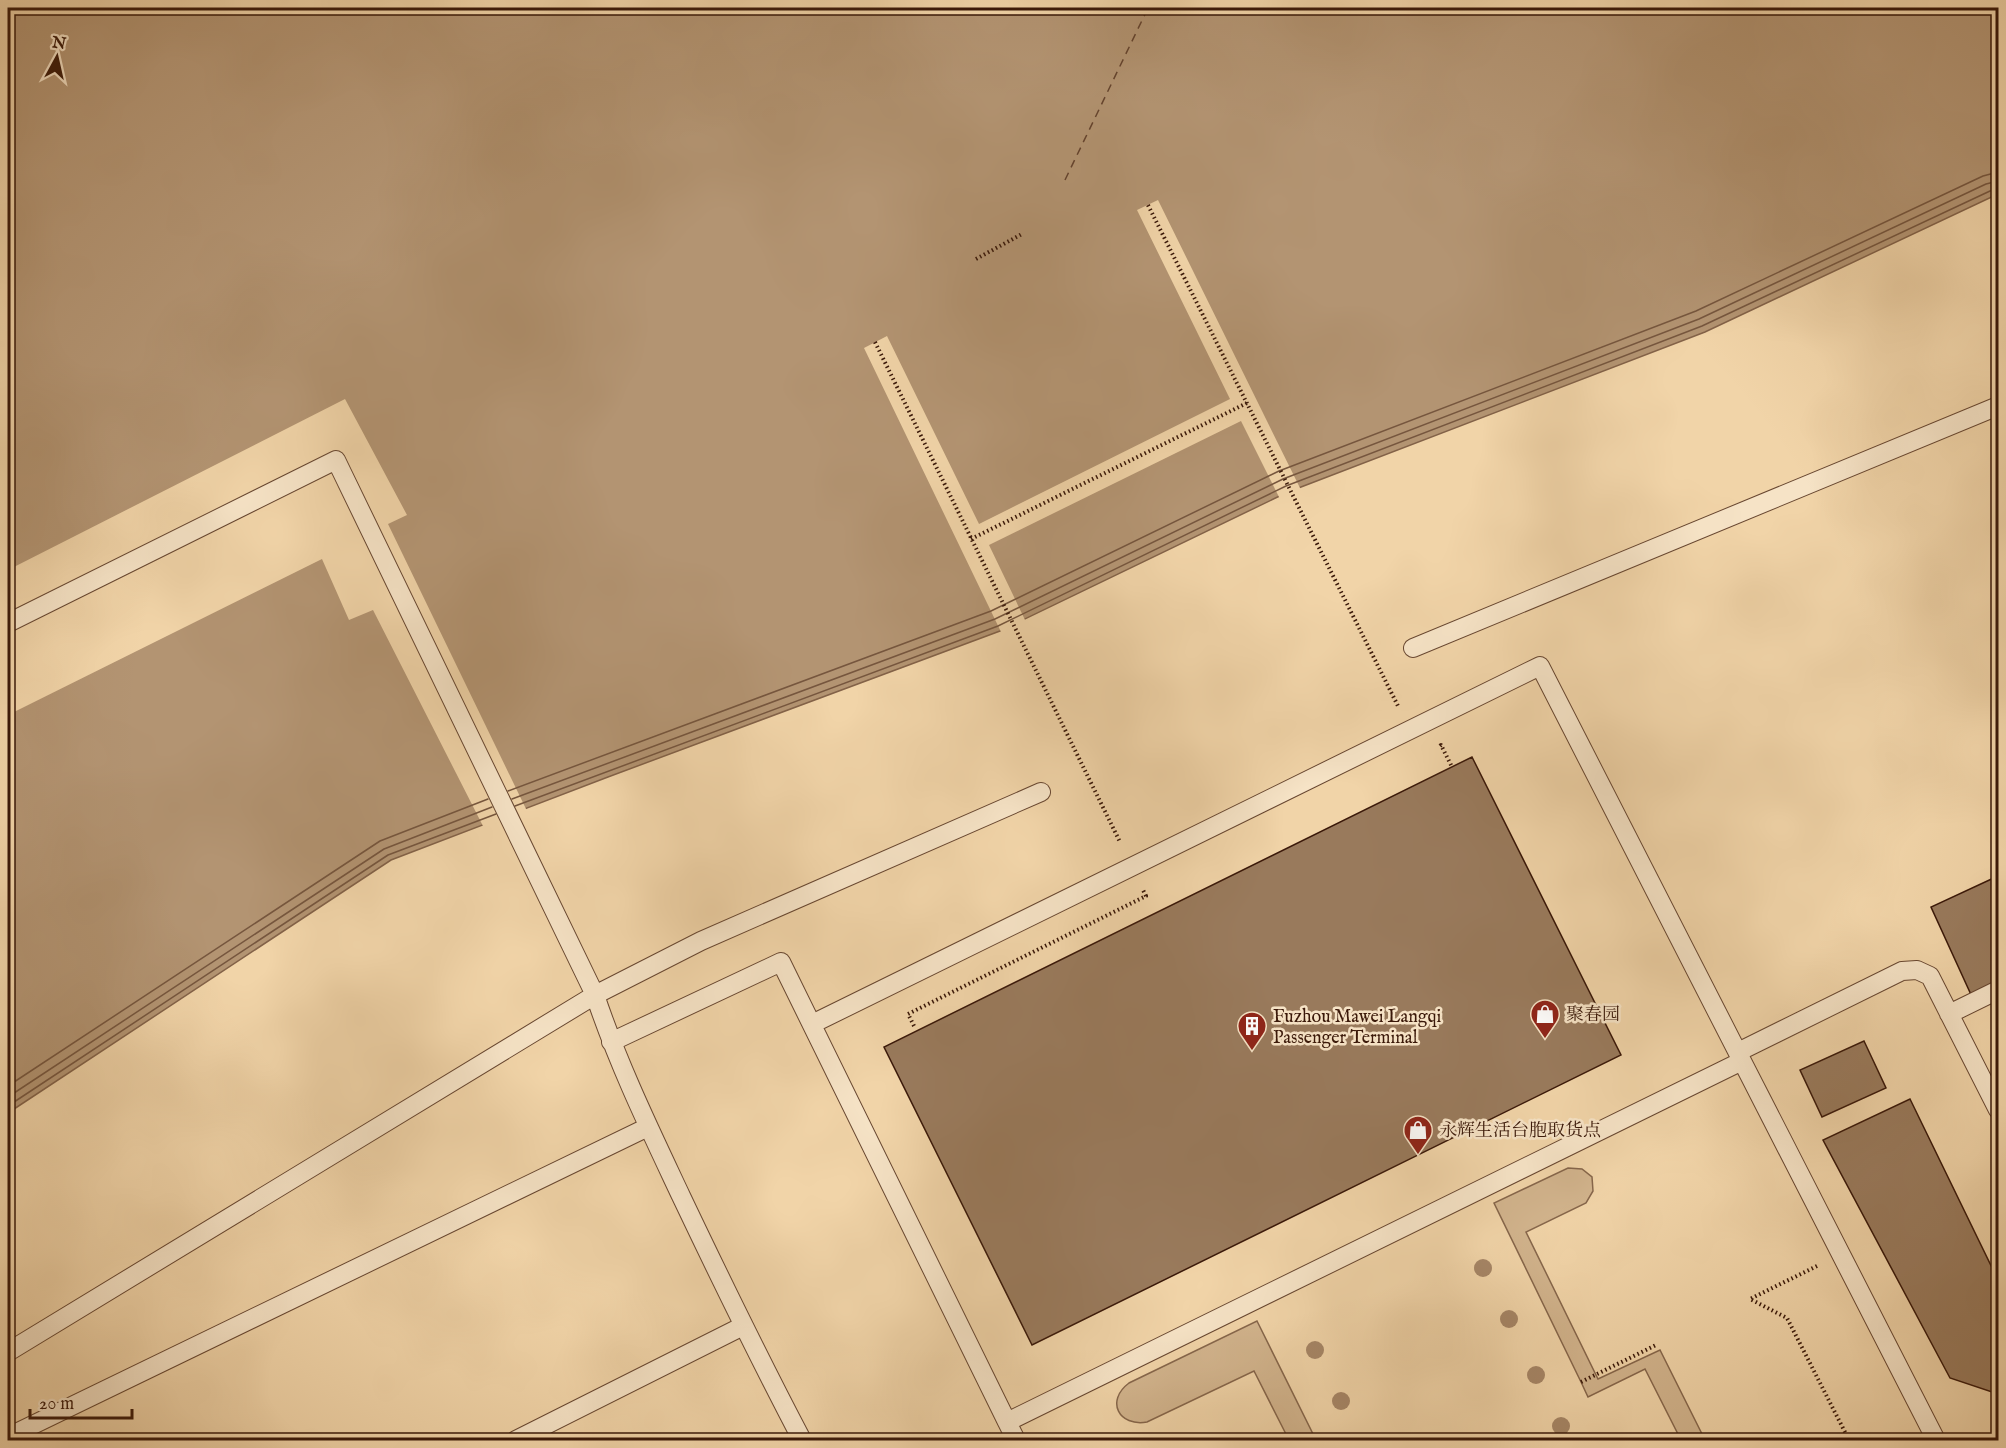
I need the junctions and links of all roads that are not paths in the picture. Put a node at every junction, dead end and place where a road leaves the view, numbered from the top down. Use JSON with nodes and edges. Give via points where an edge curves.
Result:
{"nodes":[{"id":1,"x":1998,"y":406,"type":"edge"},
{"id":2,"x":8,"y":623,"type":"edge"},
{"id":3,"x":1413,"y":648,"type":"dead end"},
{"id":4,"x":1041,"y":792,"type":"dead end"},
{"id":5,"x":1998,"y":990,"type":"edge"},
{"id":6,"x":595,"y":995,"type":"junction"},
{"id":7,"x":1949,"y":1014,"type":"junction"},
{"id":8,"x":812,"y":1024,"type":"junction"},
{"id":9,"x":611,"y":1042,"type":"junction"},
{"id":10,"x":1740,"y":1057,"type":"junction"},
{"id":11,"x":1998,"y":1110,"type":"edge"},
{"id":12,"x":648,"y":1127,"type":"junction"},
{"id":13,"x":743,"y":1326,"type":"junction"},
{"id":14,"x":8,"y":1352,"type":"edge"},
{"id":15,"x":1007,"y":1422,"type":"junction"},
{"id":16,"x":11,"y":1434,"type":"edge"},
{"id":17,"x":516,"y":1440,"type":"edge"},
{"id":18,"x":802,"y":1440,"type":"edge"},
{"id":19,"x":1016,"y":1440,"type":"edge"},
{"id":20,"x":1936,"y":1440,"type":"edge"}],
"edges":[{"from":1,"to":3,"type":"lane"},
{"from":2,"to":6,"type":"lane","via":[[336,460]]},
{"from":4,"to":6,"type":"lane","via":[[701,942]]},
{"from":5,"to":7,"type":"lane"},
{"from":6,"to":9,"type":"lane"},
{"from":6,"to":14,"type":"lane"},
{"from":7,"to":10,"type":"lane","via":[[1930,976],[1917,970],[1902,972]]},
{"from":7,"to":11,"type":"lane"},
{"from":8,"to":9,"type":"lane","via":[[781,962]]},
{"from":8,"to":10,"type":"lane","via":[[1540,666]]},
{"from":8,"to":15,"type":"lane"},
{"from":9,"to":12,"type":"lane"},
{"from":10,"to":15,"type":"lane"},
{"from":10,"to":20,"type":"lane"},
{"from":12,"to":13,"type":"lane"},
{"from":12,"to":16,"type":"lane"},
{"from":13,"to":17,"type":"lane"},
{"from":13,"to":18,"type":"lane"},
{"from":15,"to":19,"type":"lane"}]}
